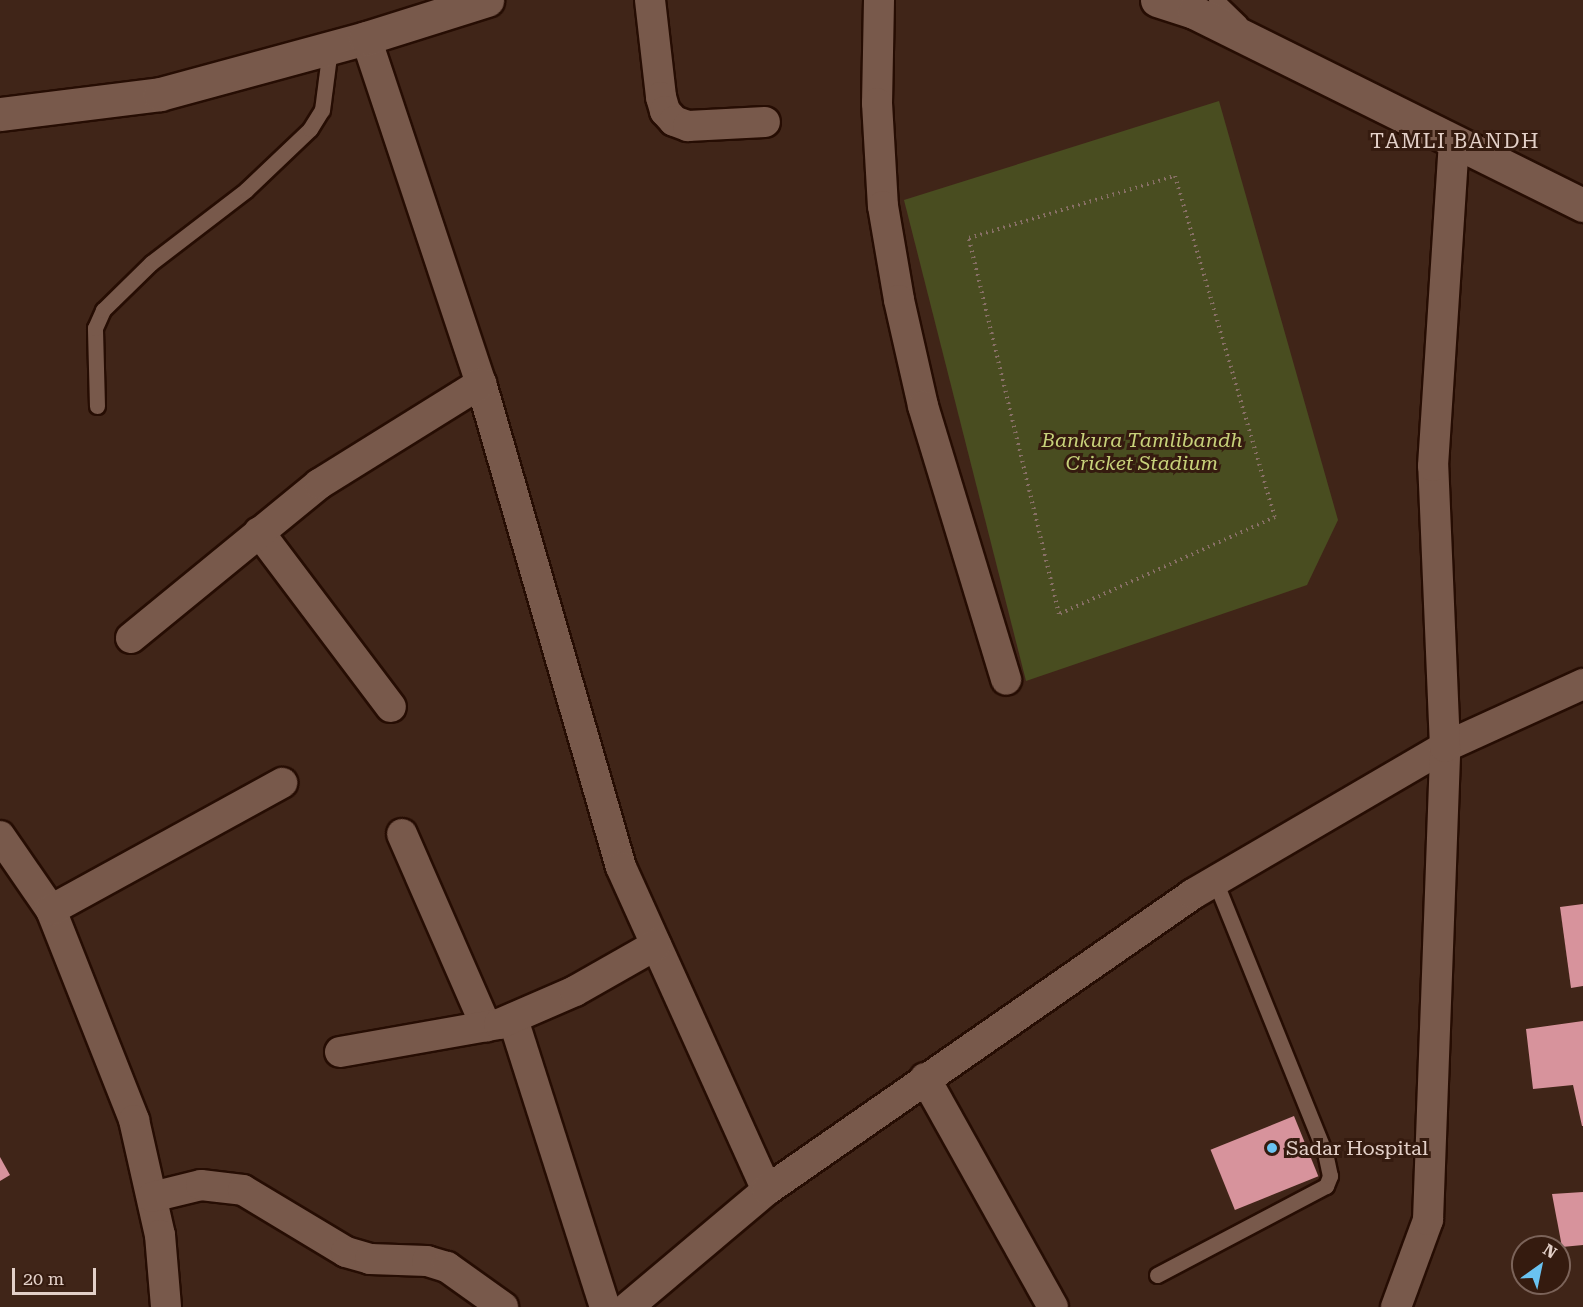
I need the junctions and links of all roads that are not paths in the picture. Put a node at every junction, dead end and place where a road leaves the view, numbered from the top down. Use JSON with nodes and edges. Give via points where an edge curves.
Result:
{"nodes":[{"id":1,"x":488,"y":0,"type":"edge"},
{"id":2,"x":650,"y":0,"type":"edge"},
{"id":3,"x":879,"y":0,"type":"edge"},
{"id":4,"x":1157,"y":0,"type":"edge"},
{"id":5,"x":1216,"y":0,"type":"edge"},
{"id":6,"x":366,"y":38,"type":"junction"},
{"id":7,"x":330,"y":48,"type":"junction"},
{"id":8,"x":1271,"y":51,"type":"junction"},
{"id":9,"x":0,"y":114,"type":"edge"},
{"id":10,"x":765,"y":122,"type":"dead end"},
{"id":11,"x":1454,"y":143,"type":"junction"},
{"id":12,"x":1583,"y":206,"type":"edge"},
{"id":13,"x":481,"y":383,"type":"junction"},
{"id":14,"x":98,"y":406,"type":"dead end"},
{"id":15,"x":259,"y":532,"type":"junction"},
{"id":16,"x":131,"y":638,"type":"dead end"},
{"id":17,"x":1006,"y":680,"type":"dead end"},
{"id":18,"x":1583,"y":684,"type":"edge"},
{"id":19,"x":391,"y":707,"type":"dead end"},
{"id":20,"x":1445,"y":747,"type":"junction"},
{"id":21,"x":282,"y":783,"type":"dead end"},
{"id":22,"x":402,"y":834,"type":"dead end"},
{"id":23,"x":0,"y":836,"type":"edge"},
{"id":24,"x":1215,"y":882,"type":"junction"},
{"id":25,"x":51,"y":910,"type":"junction"},
{"id":26,"x":656,"y":945,"type":"junction"},
{"id":27,"x":499,"y":1023,"type":"junction"},
{"id":28,"x":340,"y":1052,"type":"dead end"},
{"id":29,"x":925,"y":1078,"type":"junction"},
{"id":30,"x":766,"y":1190,"type":"junction"},
{"id":31,"x":152,"y":1197,"type":"junction"},
{"id":32,"x":1157,"y":1275,"type":"dead end"},
{"id":33,"x":166,"y":1307,"type":"edge"},
{"id":34,"x":503,"y":1307,"type":"edge"},
{"id":35,"x":605,"y":1307,"type":"edge"},
{"id":36,"x":628,"y":1307,"type":"edge"},
{"id":37,"x":1053,"y":1307,"type":"edge"},
{"id":38,"x":1396,"y":1307,"type":"edge"}],
"edges":[{"from":1,"to":6,"type":"street"},
{"from":2,"to":10,"type":"street","via":[[661,97],[665,111],[674,121],[688,126]]},
{"from":3,"to":17,"type":"street","via":[[883,206],[899,300],[923,406]]},
{"from":4,"to":8,"type":"street","via":[[1194,12]]},
{"from":5,"to":8,"type":"lane"},
{"from":6,"to":7,"type":"street"},
{"from":6,"to":13,"type":"street"},
{"from":7,"to":9,"type":"street","via":[[159,94]]},
{"from":7,"to":14,"type":"lane","via":[[322,110],[310,129],[246,190],[151,263],[103,310],[95,339]]},
{"from":8,"to":11,"type":"street"},
{"from":11,"to":12,"type":"street"},
{"from":11,"to":20,"type":"street","via":[[1433,466]]},
{"from":13,"to":15,"type":"street","via":[[319,484]]},
{"from":13,"to":26,"type":"street","via":[[621,867]]},
{"from":15,"to":16,"type":"street"},
{"from":15,"to":19,"type":"street"},
{"from":18,"to":20,"type":"street"},
{"from":20,"to":24,"type":"street"},
{"from":20,"to":38,"type":"street","via":[[1428,1220]]},
{"from":21,"to":25,"type":"street"},
{"from":22,"to":27,"type":"street"},
{"from":23,"to":25,"type":"street"},
{"from":24,"to":29,"type":"street"},
{"from":24,"to":32,"type":"lane","via":[[1325,1153],[1330,1176],[1326,1186]]},
{"from":25,"to":31,"type":"street","via":[[134,1120]]},
{"from":26,"to":27,"type":"street","via":[[575,992]]},
{"from":26,"to":30,"type":"street"},
{"from":27,"to":28,"type":"street"},
{"from":27,"to":35,"type":"street"},
{"from":29,"to":30,"type":"street"},
{"from":29,"to":37,"type":"street"},
{"from":30,"to":36,"type":"street"},
{"from":31,"to":33,"type":"street","via":[[160,1235]]},
{"from":31,"to":34,"type":"street","via":[[201,1185],[243,1190],[346,1252],[369,1260],[427,1261],[447,1267]]}]}
